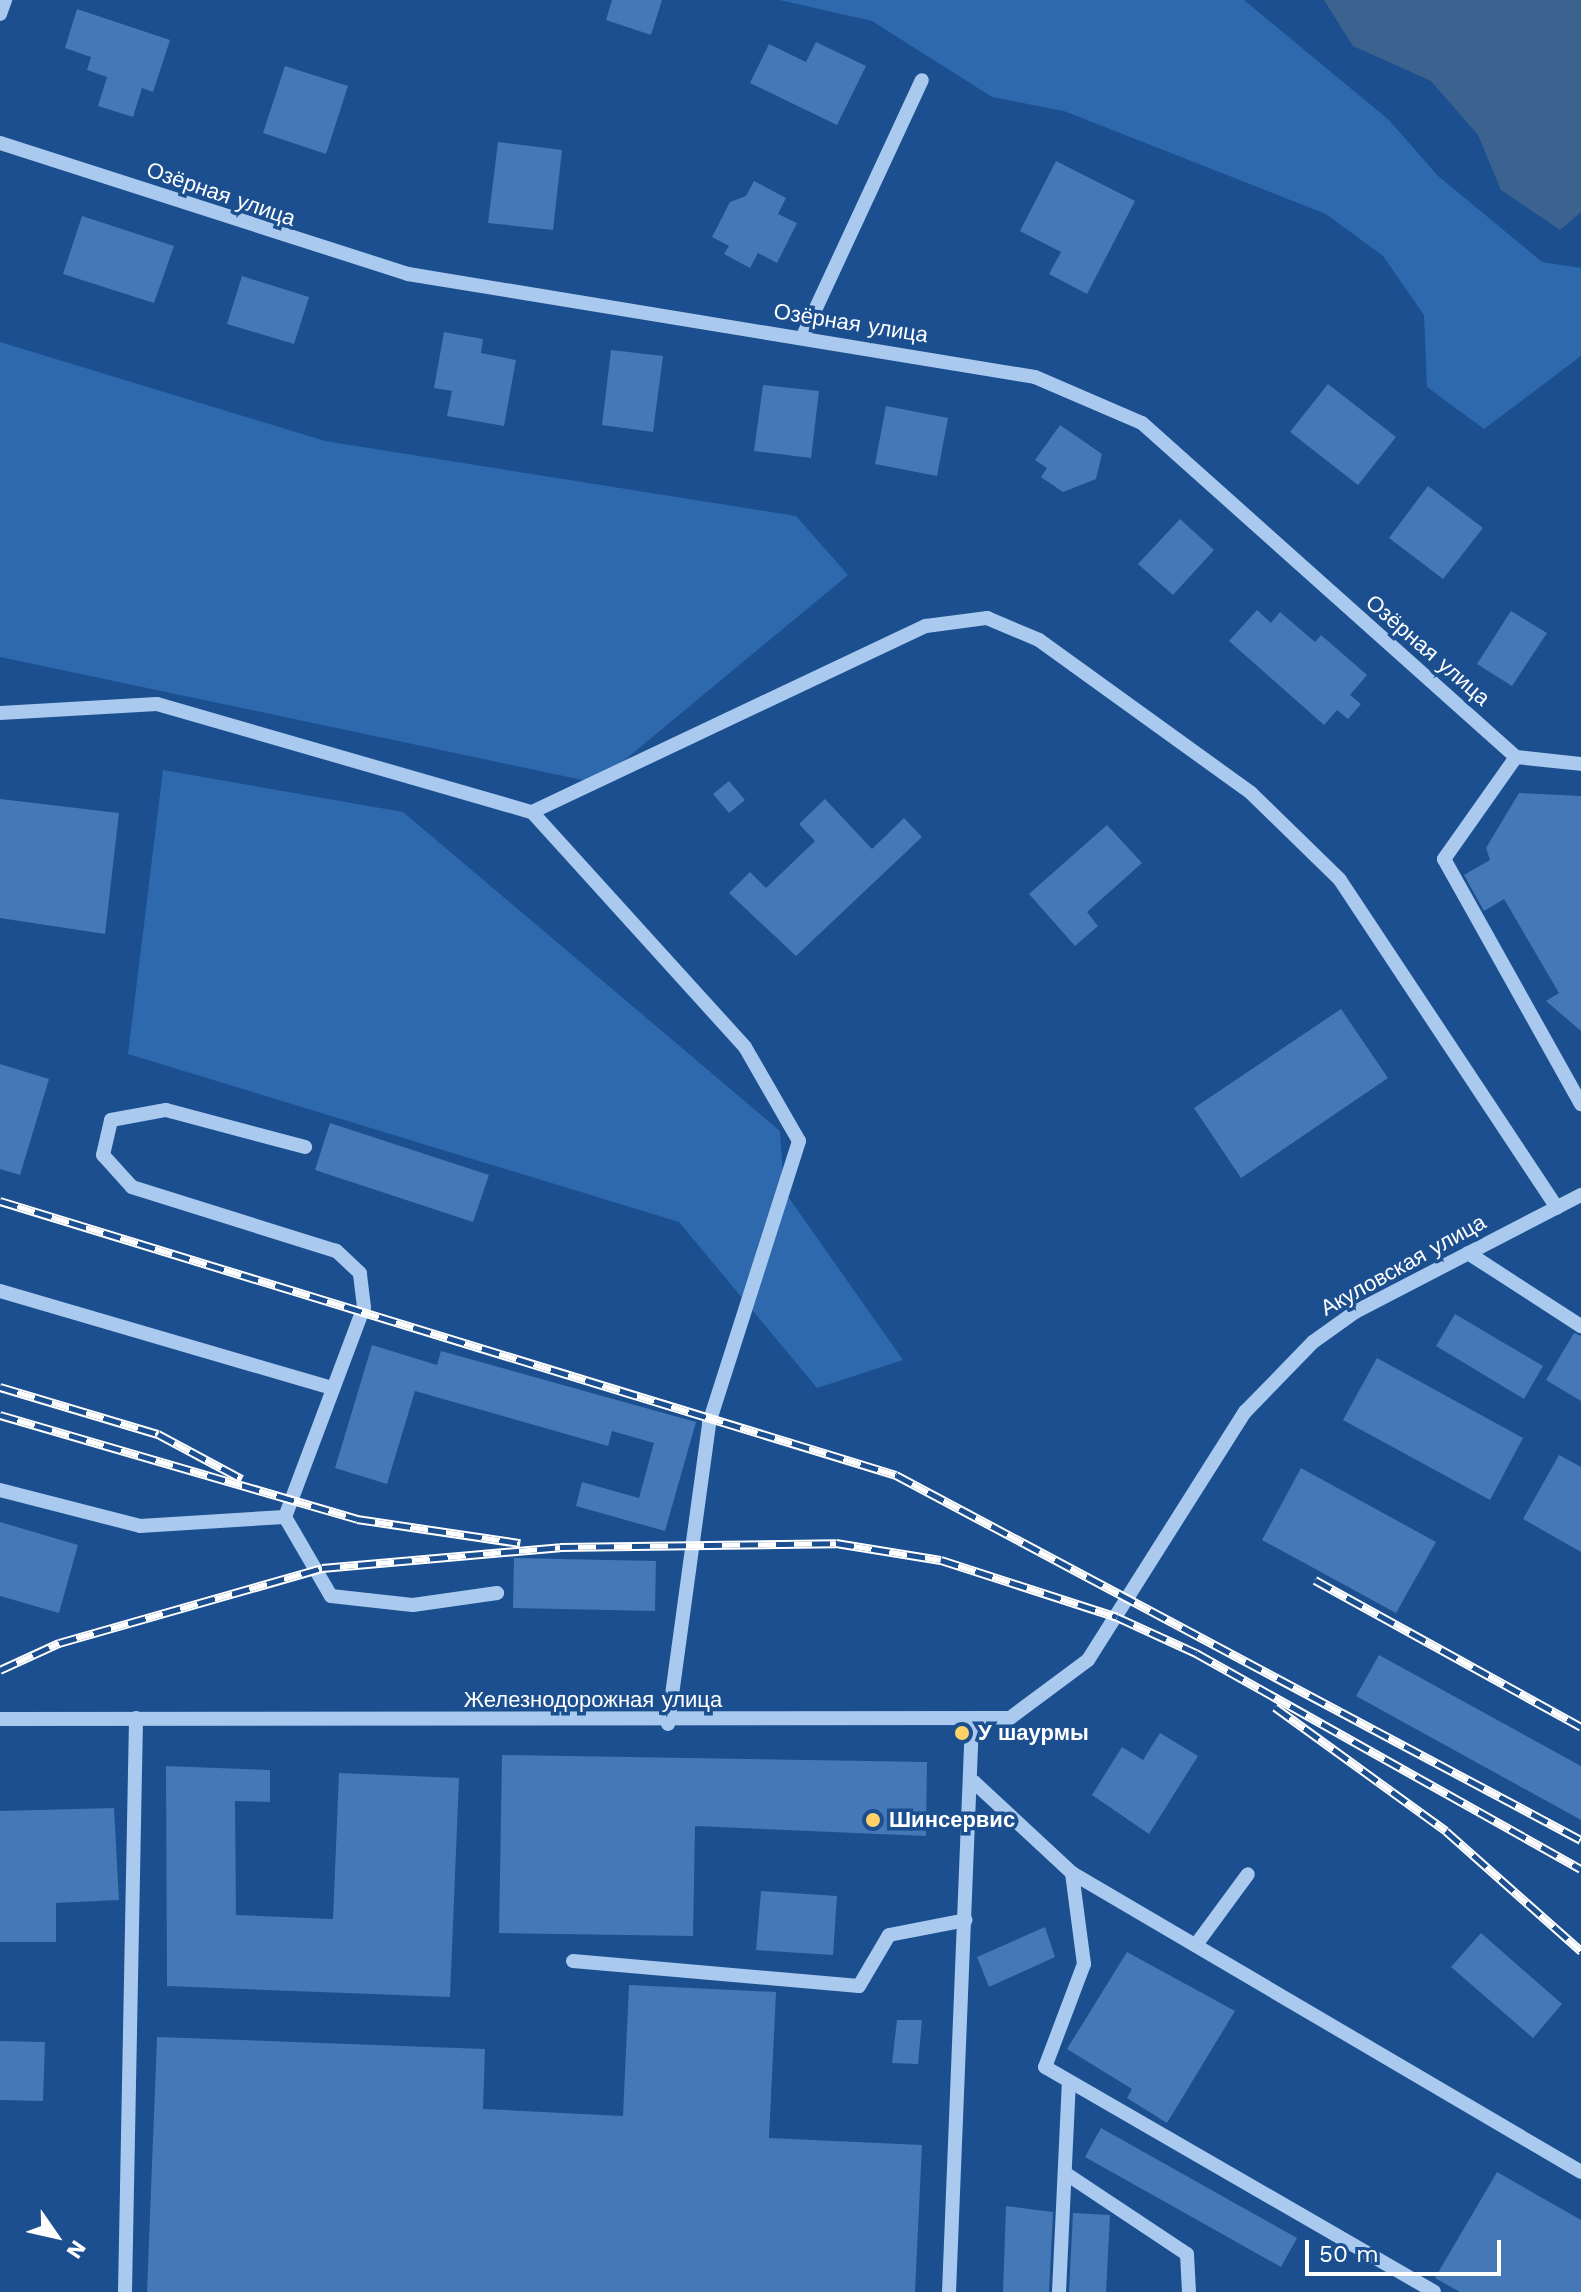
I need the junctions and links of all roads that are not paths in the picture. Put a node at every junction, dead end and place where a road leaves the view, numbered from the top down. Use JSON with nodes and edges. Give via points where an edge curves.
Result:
{"nodes":[{"id":1,"x":5,"y":0,"type":"edge"},
{"id":2,"x":0,"y":14,"type":"edge"},
{"id":3,"x":922,"y":80,"type":"dead end"},
{"id":4,"x":0,"y":143,"type":"edge"},
{"id":5,"x":803,"y":336,"type":"junction"},
{"id":6,"x":0,"y":713,"type":"edge"},
{"id":7,"x":1516,"y":757,"type":"junction"},
{"id":8,"x":1581,"y":764,"type":"edge"},
{"id":9,"x":532,"y":812,"type":"junction"},
{"id":10,"x":1581,"y":1104,"type":"edge"},
{"id":11,"x":305,"y":1147,"type":"dead end"},
{"id":12,"x":1581,"y":1195,"type":"edge"},
{"id":13,"x":1557,"y":1208,"type":"junction"},
{"id":14,"x":1468,"y":1253,"type":"junction"},
{"id":15,"x":0,"y":1291,"type":"edge"},
{"id":16,"x":1581,"y":1326,"type":"edge"},
{"id":17,"x":331,"y":1388,"type":"junction"},
{"id":18,"x":0,"y":1490,"type":"edge"},
{"id":19,"x":285,"y":1517,"type":"junction"},
{"id":20,"x":497,"y":1593,"type":"dead end"},
{"id":21,"x":1132,"y":1596,"type":"joint"},
{"id":22,"x":136,"y":1718,"type":"junction"},
{"id":23,"x":0,"y":1719,"type":"edge"},
{"id":24,"x":972,"y":1722,"type":"junction"},
{"id":25,"x":668,"y":1724,"type":"junction"},
{"id":26,"x":974,"y":1782,"type":"junction"},
{"id":27,"x":1072,"y":1873,"type":"junction"},
{"id":28,"x":1248,"y":1874,"type":"dead end"},
{"id":29,"x":966,"y":1920,"type":"junction"},
{"id":30,"x":1198,"y":1942,"type":"junction"},
{"id":31,"x":573,"y":1961,"type":"dead end"},
{"id":32,"x":1069,"y":2082,"type":"junction"},
{"id":33,"x":1581,"y":2172,"type":"edge"},
{"id":34,"x":1065,"y":2173,"type":"junction"},
{"id":35,"x":125,"y":2292,"type":"edge"},
{"id":36,"x":949,"y":2292,"type":"edge"},
{"id":37,"x":1059,"y":2292,"type":"edge"},
{"id":38,"x":1189,"y":2292,"type":"edge"},
{"id":39,"x":1434,"y":2292,"type":"edge"}],
"edges":[{"from":1,"to":2,"type":"street"},
{"from":3,"to":5,"type":"street"},
{"from":4,"to":5,"type":"street","name":"Озёрная улица","via":[[408,274]]},
{"from":5,"to":7,"type":"street","name":"Озёрная улица","via":[[1035,377],[1142,423]]},
{"from":6,"to":9,"type":"street","via":[[157,704]]},
{"from":7,"to":8,"type":"street"},
{"from":7,"to":10,"type":"street","via":[[1444,859]]},
{"from":9,"to":13,"type":"street","via":[[926,626],[987,618],[1039,640],[1251,793],[1340,880]]},
{"from":9,"to":25,"type":"street","via":[[745,1047],[799,1141],[709,1423]]},
{"from":11,"to":17,"type":"street","via":[[166,1110],[111,1120],[103,1155],[132,1187],[336,1251],[360,1273],[364,1307]]},
{"from":12,"to":13,"type":"street","name":"Акуловская улица"},
{"from":13,"to":14,"type":"street","name":"Акуловская улица"},
{"from":14,"to":16,"type":"street"},
{"from":14,"to":21,"type":"street","name":"Акуловская улица","via":[[1355,1312],[1279,1375],[1245,1412]]},
{"from":15,"to":17,"type":"street"},
{"from":17,"to":19,"type":"street"},
{"from":18,"to":19,"type":"street","via":[[140,1526]]},
{"from":19,"to":20,"type":"street","via":[[331,1596],[413,1605]]},
{"from":21,"to":24,"type":"street","name":"Железнодорожная улица","via":[[1088,1660],[1053,1693],[1010,1718]]},
{"from":22,"to":23,"type":"street","name":"Железнодорожная улица"},
{"from":22,"to":25,"type":"street","name":"Железнодорожная улица"},
{"from":22,"to":35,"type":"street"},
{"from":24,"to":25,"type":"street","name":"Железнодорожная улица"},
{"from":24,"to":26,"type":"street"},
{"from":26,"to":27,"type":"street"},
{"from":26,"to":29,"type":"street"},
{"from":27,"to":30,"type":"street"},
{"from":27,"to":32,"type":"street","via":[[1084,1964],[1045,2067]]},
{"from":28,"to":30,"type":"street"},
{"from":29,"to":31,"type":"street","via":[[889,1935],[859,1986]]},
{"from":29,"to":36,"type":"street"},
{"from":30,"to":33,"type":"street"},
{"from":32,"to":34,"type":"street"},
{"from":32,"to":39,"type":"street"},
{"from":34,"to":37,"type":"street"},
{"from":34,"to":38,"type":"street","via":[[1187,2254]]}]}
